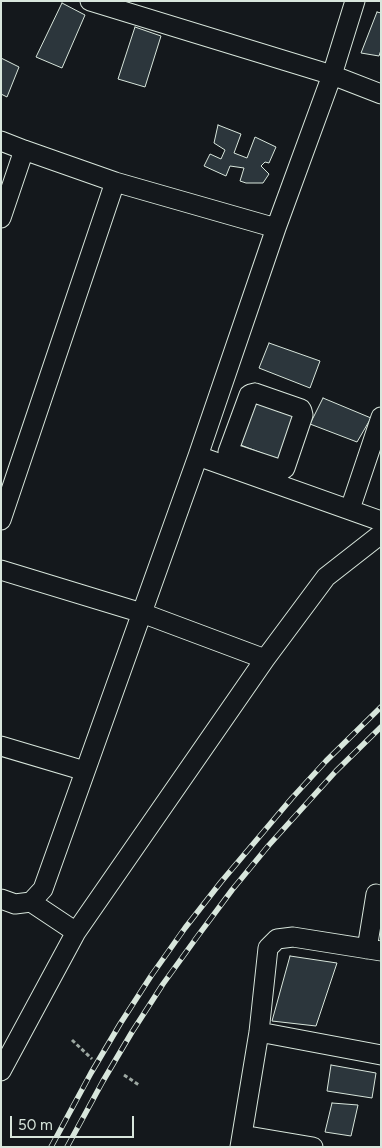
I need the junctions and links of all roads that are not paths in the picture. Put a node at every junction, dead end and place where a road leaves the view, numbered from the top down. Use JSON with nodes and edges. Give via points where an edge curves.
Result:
{"nodes":[{"id":1,"x":90,"y":1,"type":"edge"},
{"id":2,"x":354,"y":1,"type":"edge"},
{"id":3,"x":332,"y":75,"type":"junction"},
{"id":4,"x":381,"y":94,"type":"edge"},
{"id":5,"x":1,"y":141,"type":"edge"},
{"id":6,"x":24,"y":150,"type":"junction"},
{"id":7,"x":115,"y":182,"type":"junction"},
{"id":8,"x":1,"y":218,"type":"edge"},
{"id":9,"x":276,"y":228,"type":"junction"},
{"id":10,"x":381,"y":417,"type":"edge"},
{"id":11,"x":200,"y":450,"type":"junction"},
{"id":12,"x":228,"y":452,"type":"junction"},
{"id":13,"x":266,"y":472,"type":"junction"},
{"id":14,"x":350,"y":509,"type":"junction"},
{"id":15,"x":1,"y":520,"type":"edge"},
{"id":16,"x":381,"y":521,"type":"edge"},
{"id":17,"x":381,"y":534,"type":"edge"},
{"id":18,"x":1,"y":570,"type":"edge"},
{"id":19,"x":142,"y":613,"type":"junction"},
{"id":20,"x":265,"y":659,"type":"junction"},
{"id":21,"x":1,"y":746,"type":"edge"},
{"id":22,"x":85,"y":771,"type":"junction"},
{"id":23,"x":376,"y":894,"type":"dead end"},
{"id":24,"x":1,"y":899,"type":"edge"},
{"id":25,"x":31,"y":902,"type":"junction"},
{"id":26,"x":76,"y":932,"type":"junction"},
{"id":27,"x":374,"y":950,"type":"edge"},
{"id":28,"x":259,"y":1032,"type":"junction"},
{"id":29,"x":6,"y":1050,"type":"edge"},
{"id":30,"x":381,"y":1054,"type":"edge"},
{"id":31,"x":1,"y":1071,"type":"edge"},
{"id":32,"x":241,"y":1141,"type":"edge"},
{"id":33,"x":313,"y":1147,"type":"edge"}],
"edges":[{"from":1,"to":3,"type":"street"},
{"from":2,"to":3,"type":"street"},
{"from":3,"to":4,"type":"street"},
{"from":3,"to":9,"type":"street"},
{"from":5,"to":6,"type":"street"},
{"from":6,"to":7,"type":"street"},
{"from":6,"to":8,"type":"street"},
{"from":7,"to":9,"type":"street"},
{"from":7,"to":15,"type":"street"},
{"from":9,"to":11,"type":"street"},
{"from":10,"to":14,"type":"street"},
{"from":11,"to":12,"type":"street"},
{"from":11,"to":13,"type":"street"},
{"from":11,"to":19,"type":"street"},
{"from":12,"to":13,"type":"street"},
{"from":12,"to":13,"type":"street","via":[[250,394],[301,409],[303,415],[285,468]]},
{"from":13,"to":14,"type":"street"},
{"from":14,"to":16,"type":"street"},
{"from":17,"to":20,"type":"street","via":[[326,577]]},
{"from":18,"to":19,"type":"street"},
{"from":19,"to":20,"type":"street"},
{"from":19,"to":22,"type":"street"},
{"from":20,"to":26,"type":"street"},
{"from":21,"to":22,"type":"street"},
{"from":22,"to":25,"type":"street","via":[[43,889]]},
{"from":23,"to":27,"type":"street"},
{"from":24,"to":25,"type":"street","via":[[15,904]]},
{"from":25,"to":26,"type":"street"},
{"from":26,"to":29,"type":"street"},
{"from":27,"to":28,"type":"street","via":[[293,937],[277,939],[268,948]]},
{"from":28,"to":30,"type":"street"},
{"from":28,"to":32,"type":"street"},
{"from":29,"to":31,"type":"street"},
{"from":32,"to":33,"type":"street"}]}
